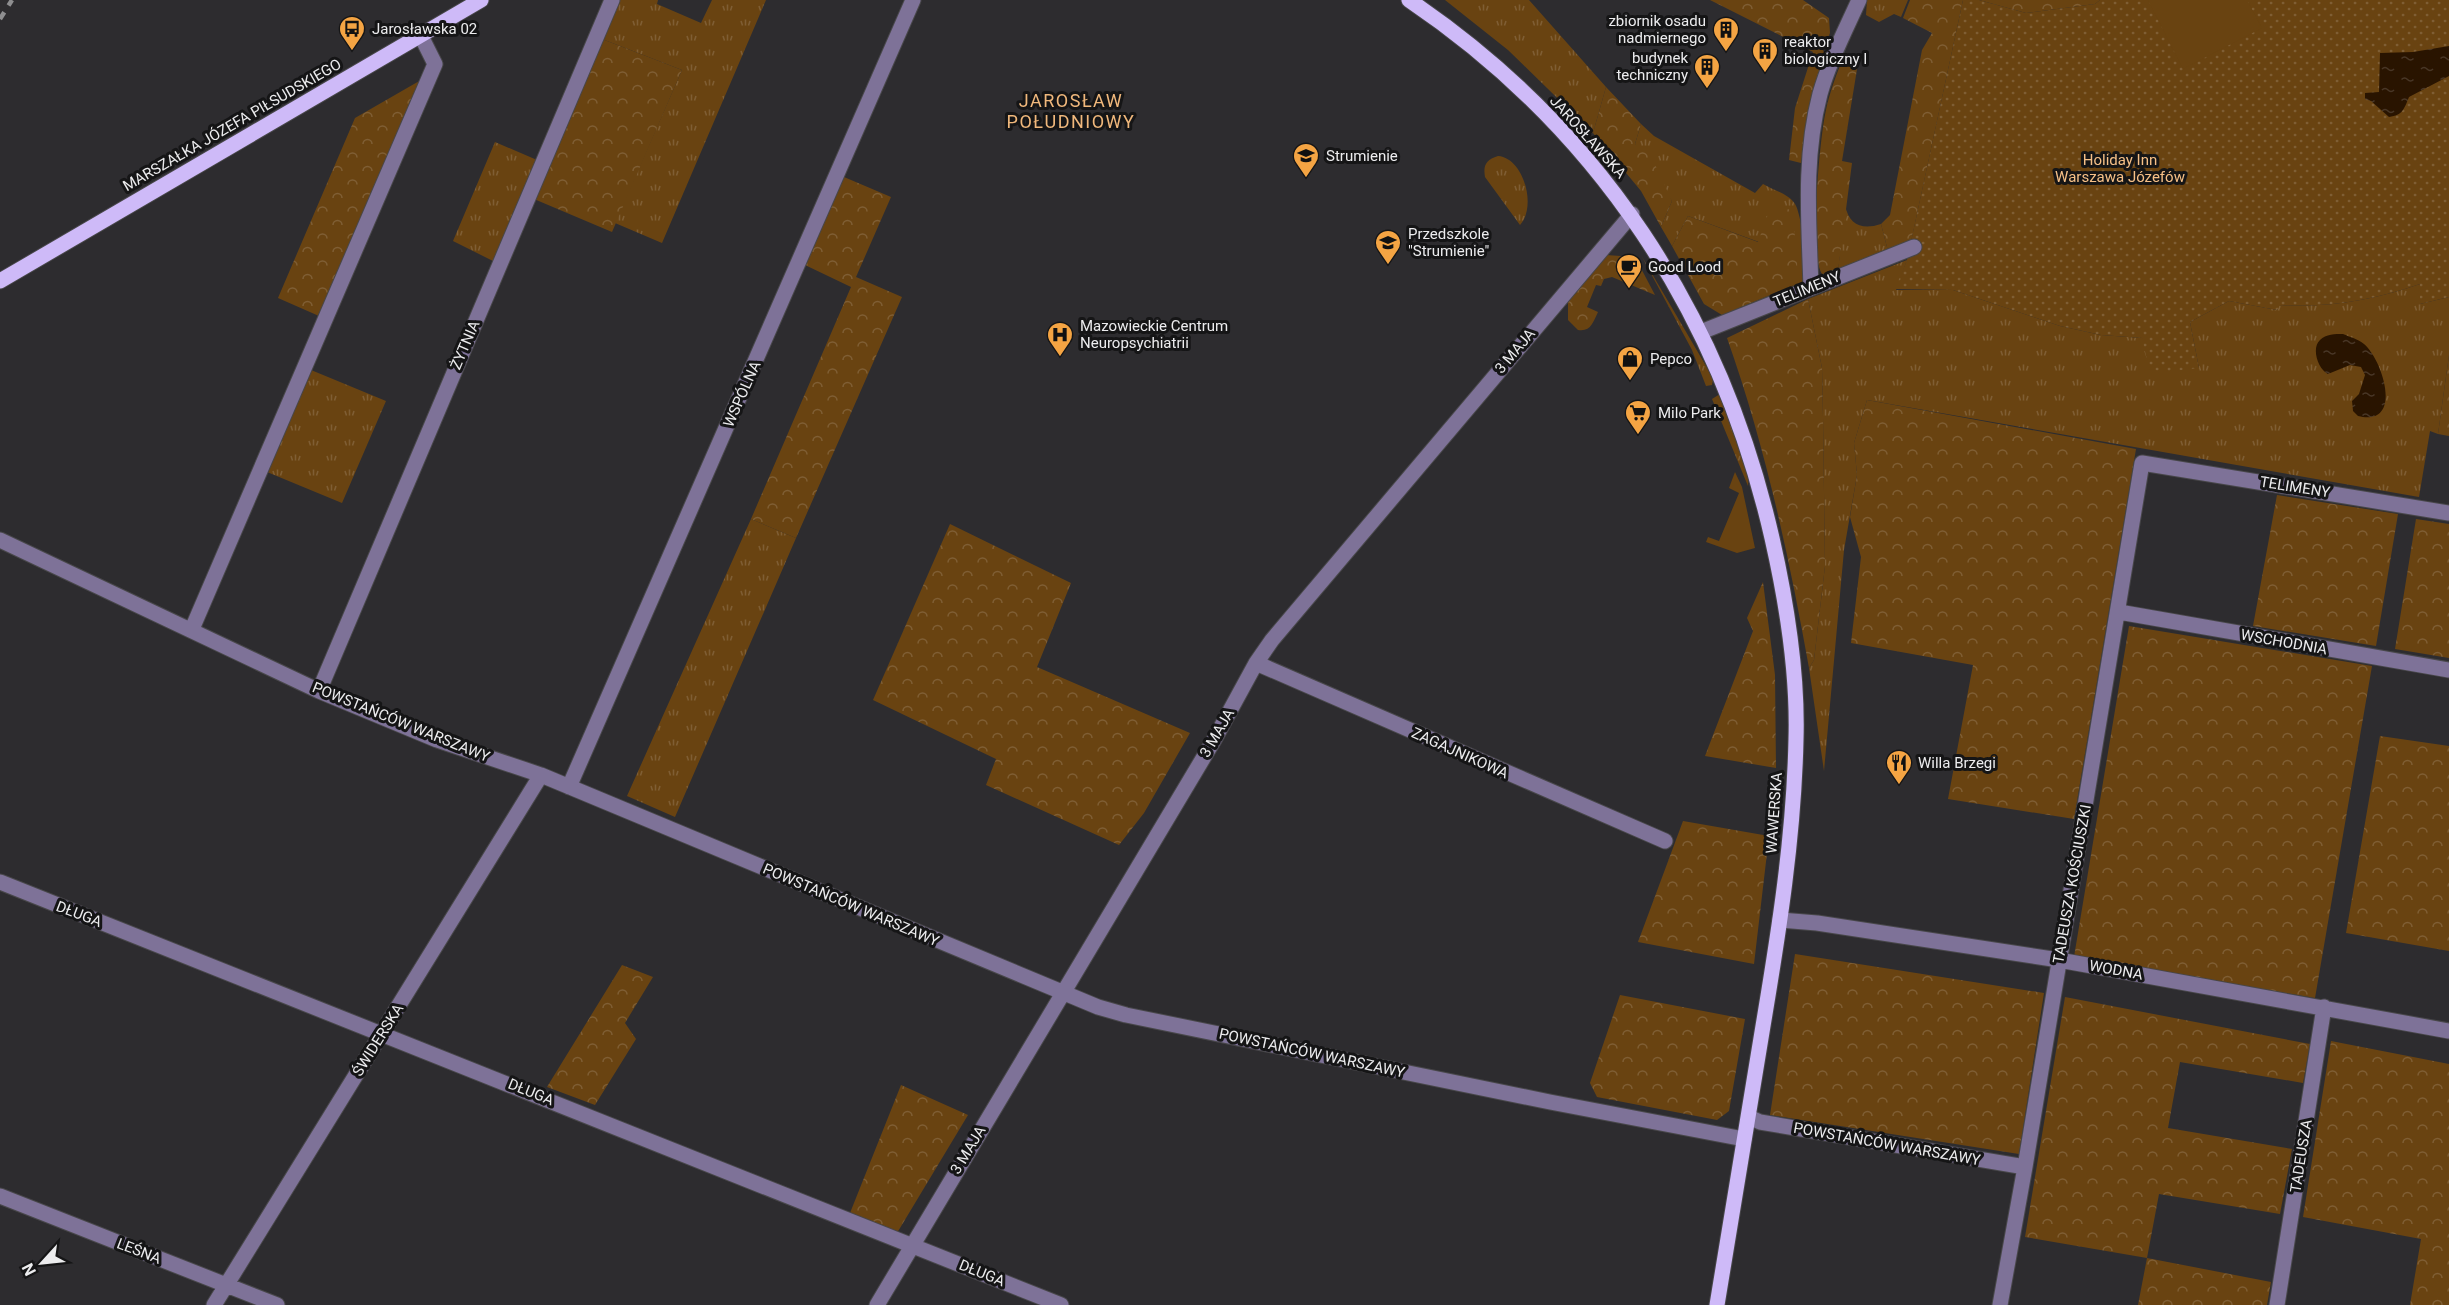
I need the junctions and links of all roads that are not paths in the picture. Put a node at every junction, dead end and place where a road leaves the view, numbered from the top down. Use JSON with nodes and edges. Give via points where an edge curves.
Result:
{"nodes":[{"id":1,"x":482,"y":0,"type":"edge"},
{"id":2,"x":612,"y":0,"type":"edge"},
{"id":3,"x":913,"y":0,"type":"edge"},
{"id":4,"x":1408,"y":0,"type":"edge"},
{"id":5,"x":1859,"y":0,"type":"edge"},
{"id":6,"x":421,"y":36,"type":"junction"},
{"id":7,"x":1632,"y":214,"type":"junction"},
{"id":8,"x":1914,"y":247,"type":"dead end"},
{"id":9,"x":0,"y":281,"type":"edge"},
{"id":10,"x":1811,"y":288,"type":"junction"},
{"id":11,"x":1701,"y":332,"type":"junction"},
{"id":12,"x":2142,"y":462,"type":"joint"},
{"id":13,"x":2449,"y":513,"type":"edge"},
{"id":14,"x":0,"y":540,"type":"edge"},
{"id":15,"x":2119,"y":612,"type":"junction"},
{"id":16,"x":192,"y":629,"type":"junction"},
{"id":17,"x":1256,"y":663,"type":"junction"},
{"id":18,"x":2449,"y":670,"type":"edge"},
{"id":19,"x":319,"y":691,"type":"junction"},
{"id":20,"x":541,"y":775,"type":"junction"},
{"id":21,"x":570,"y":787,"type":"junction"},
{"id":22,"x":1665,"y":841,"type":"dead end"},
{"id":23,"x":0,"y":882,"type":"edge"},
{"id":24,"x":1780,"y":920,"type":"junction"},
{"id":25,"x":2058,"y":960,"type":"junction"},
{"id":26,"x":1064,"y":993,"type":"junction"},
{"id":27,"x":2324,"y":1007,"type":"junction"},
{"id":28,"x":2449,"y":1031,"type":"edge"},
{"id":29,"x":382,"y":1033,"type":"junction"},
{"id":30,"x":1749,"y":1117,"type":"junction"},
{"id":31,"x":1744,"y":1139,"type":"junction"},
{"id":32,"x":2025,"y":1167,"type":"junction"},
{"id":33,"x":0,"y":1196,"type":"edge"},
{"id":34,"x":912,"y":1245,"type":"junction"},
{"id":35,"x":226,"y":1285,"type":"junction"},
{"id":36,"x":214,"y":1305,"type":"edge"},
{"id":37,"x":277,"y":1305,"type":"edge"},
{"id":38,"x":877,"y":1305,"type":"edge"},
{"id":39,"x":1061,"y":1305,"type":"edge"},
{"id":40,"x":1717,"y":1305,"type":"edge"},
{"id":41,"x":2000,"y":1305,"type":"edge"},
{"id":42,"x":2277,"y":1305,"type":"edge"}],
"edges":[{"from":1,"to":6,"type":"main road","name":"MARSZAŁKA JÓZEFA PIŁSUDSKIEGO"},
{"from":2,"to":19,"type":"street","name":"ŻYTNIA"},
{"from":3,"to":21,"type":"street","name":"WSPÓLNA"},
{"from":4,"to":7,"type":"main road","name":"JAROSŁAWSKA","via":[[1472,47],[1533,102]]},
{"from":5,"to":10,"type":"street","via":[[1821,91],[1811,141],[1807,215]]},
{"from":6,"to":9,"type":"main road","name":"MARSZAŁKA JÓZEFA PIŁSUDSKIEGO"},
{"from":6,"to":16,"type":"street","via":[[435,64]]},
{"from":7,"to":11,"type":"main road","name":"JAROSŁAWSKA"},
{"from":7,"to":17,"type":"street","name":"3 MAJA","via":[[1345,552]]},
{"from":8,"to":10,"type":"street","name":"TELIMENY"},
{"from":10,"to":11,"type":"street","name":"TELIMENY"},
{"from":11,"to":24,"type":"main road","name":"WAWERSKA","via":[[1749,449],[1789,624],[1797,735],[1791,846]]},
{"from":12,"to":13,"type":"street","name":"TELIMENY"},
{"from":12,"to":15,"type":"street","name":"TADEUSZA KOŚCIUSZKI"},
{"from":14,"to":16,"type":"street","name":"POWSTAŃCÓW WARSZAWY"},
{"from":15,"to":18,"type":"street","name":"WSCHODNIA"},
{"from":15,"to":25,"type":"street","name":"TADEUSZA KOŚCIUSZKI"},
{"from":16,"to":19,"type":"street","name":"POWSTAŃCÓW WARSZAWY"},
{"from":17,"to":22,"type":"street","name":"ZAGAJNIKOWA"},
{"from":17,"to":26,"type":"street","name":"3 MAJA"},
{"from":19,"to":20,"type":"street","name":"POWSTAŃCÓW WARSZAWY","via":[[437,740]]},
{"from":20,"to":21,"type":"street","name":"POWSTAŃCÓW WARSZAWY"},
{"from":20,"to":29,"type":"street","name":"ŚWIDERSKA"},
{"from":21,"to":26,"type":"street","name":"POWSTAŃCÓW WARSZAWY"},
{"from":23,"to":29,"type":"street","name":"DŁUGA"},
{"from":24,"to":25,"type":"street","name":"WODNA"},
{"from":24,"to":30,"type":"main road","name":"WAWERSKA"},
{"from":25,"to":27,"type":"street","name":"WODNA"},
{"from":25,"to":32,"type":"street","name":"TADEUSZA KOŚCIUSZKI"},
{"from":26,"to":31,"type":"street","name":"POWSTAŃCÓW WARSZAWY","via":[[1126,1015]]},
{"from":26,"to":34,"type":"street","name":"3 MAJA"},
{"from":27,"to":28,"type":"street","name":"WODNA"},
{"from":27,"to":42,"type":"street","name":"TADEUSZA"},
{"from":29,"to":34,"type":"street","name":"DŁUGA"},
{"from":29,"to":35,"type":"street","name":"ŚWIDERSKA"},
{"from":30,"to":31,"type":"main road","name":"WAWERSKA"},
{"from":30,"to":32,"type":"street","name":"POWSTAŃCÓW WARSZAWY"},
{"from":31,"to":40,"type":"main road","name":"WAWERSKA"},
{"from":32,"to":41,"type":"street","name":"TADEUSZA KOŚCIUSZKI"},
{"from":33,"to":35,"type":"street","name":"LEŚNA"},
{"from":34,"to":38,"type":"street","name":"3 MAJA"},
{"from":34,"to":39,"type":"street","name":"DŁUGA"},
{"from":35,"to":36,"type":"street","name":"ŚWIDERSKA"},
{"from":35,"to":37,"type":"street","name":"LEŚNA"}]}
